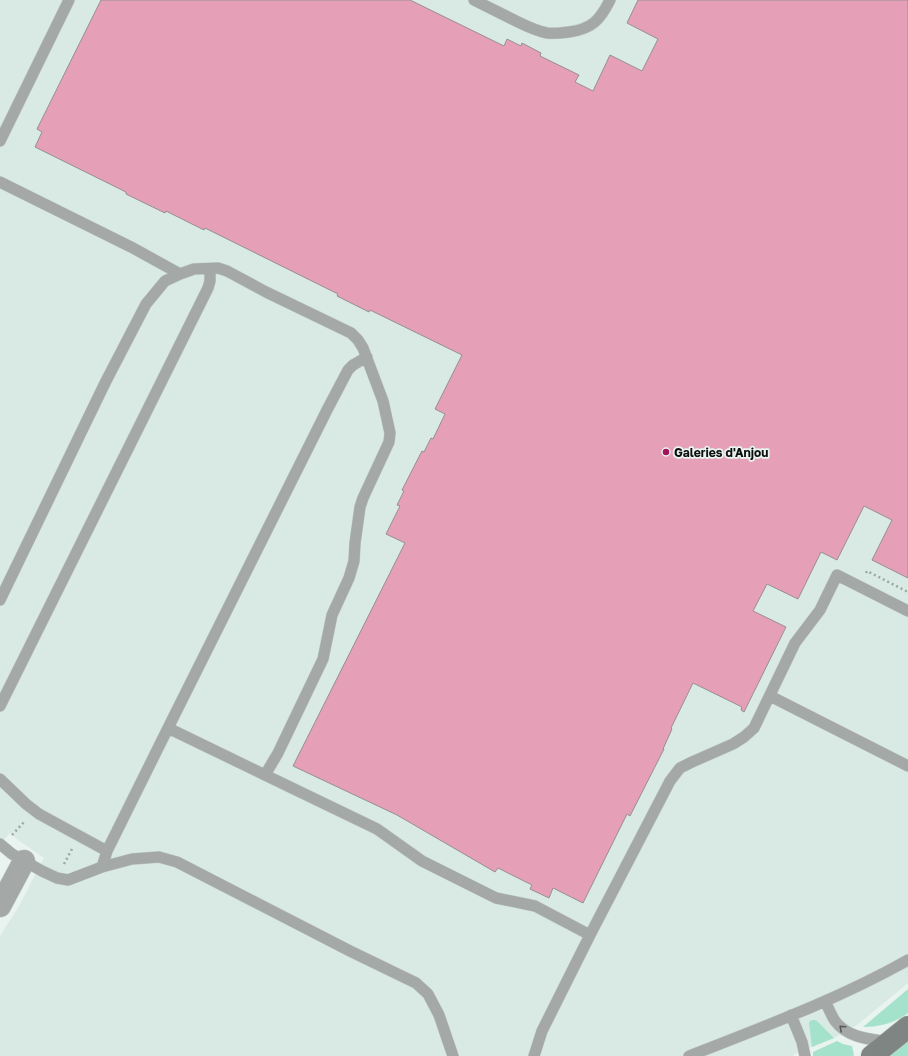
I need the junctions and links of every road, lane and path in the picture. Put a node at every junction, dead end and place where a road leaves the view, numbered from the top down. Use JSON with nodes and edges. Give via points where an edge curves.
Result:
{"nodes":[{"id":1,"x":69,"y":0,"type":"edge"},
{"id":2,"x":474,"y":0,"type":"edge"},
{"id":3,"x":610,"y":0,"type":"edge"},
{"id":4,"x":0,"y":141,"type":"edge"},
{"id":5,"x":0,"y":182,"type":"edge"},
{"id":6,"x":210,"y":269,"type":"junction"},
{"id":7,"x":180,"y":274,"type":"junction"},
{"id":8,"x":367,"y":357,"type":"junction"},
{"id":9,"x":867,"y":571,"type":"dead end"},
{"id":10,"x":908,"y":592,"type":"edge"},
{"id":11,"x":0,"y":600,"type":"edge"},
{"id":12,"x":908,"y":611,"type":"edge"},
{"id":13,"x":770,"y":696,"type":"junction"},
{"id":14,"x":0,"y":706,"type":"edge"},
{"id":15,"x":168,"y":728,"type":"junction"},
{"id":16,"x":908,"y":766,"type":"edge"},
{"id":17,"x":265,"y":775,"type":"junction"},
{"id":18,"x":0,"y":779,"type":"edge"},
{"id":19,"x":16,"y":830,"type":"dead end"},
{"id":20,"x":12,"y":836,"type":"dead end"},
{"id":21,"x":0,"y":844,"type":"edge"},
{"id":22,"x":107,"y":851,"type":"junction"},
{"id":23,"x":24,"y":861,"type":"junction"},
{"id":24,"x":102,"y":867,"type":"junction"},
{"id":25,"x":0,"y":906,"type":"edge"},
{"id":26,"x":590,"y":935,"type":"junction"},
{"id":27,"x":908,"y":960,"type":"edge"},
{"id":28,"x":825,"y":1001,"type":"junction"},
{"id":29,"x":790,"y":1016,"type":"junction"},
{"id":30,"x":908,"y":1028,"type":"edge"},
{"id":31,"x":889,"y":1042,"type":"junction"},
{"id":32,"x":452,"y":1056,"type":"edge"},
{"id":33,"x":534,"y":1056,"type":"edge"},
{"id":34,"x":689,"y":1056,"type":"edge"},
{"id":35,"x":805,"y":1056,"type":"edge"},
{"id":36,"x":872,"y":1056,"type":"edge"}],
"edges":[{"from":1,"to":4,"type":"lane"},
{"from":2,"to":3,"type":"lane","via":[[528,27],[548,33],[564,33],[589,27],[598,20]]},
{"from":5,"to":7,"type":"lane"},
{"from":6,"to":7,"type":"lane","via":[[194,269]]},
{"from":6,"to":8,"type":"lane","via":[[227,271],[351,333]]},
{"from":6,"to":14,"type":"lane","via":[[208,288]]},
{"from":7,"to":11,"type":"lane","via":[[165,281],[146,304]]},
{"from":8,"to":15,"type":"lane","via":[[353,365],[344,377]]},
{"from":8,"to":17,"type":"lane","via":[[388,419],[389,442],[360,507],[354,561],[332,615],[323,659]]},
{"from":9,"to":10,"type":"path"},
{"from":12,"to":13,"type":"lane","via":[[837,576],[820,610],[795,643]]},
{"from":13,"to":16,"type":"lane"},
{"from":13,"to":26,"type":"lane","via":[[750,732],[733,744],[680,768],[668,785]]},
{"from":15,"to":17,"type":"lane"},
{"from":15,"to":22,"type":"lane"},
{"from":17,"to":26,"type":"lane","via":[[377,829],[422,861],[496,898],[535,906]]},
{"from":18,"to":22,"type":"lane","via":[[39,814]]},
{"from":19,"to":20,"type":"path"},
{"from":21,"to":23,"type":"lane"},
{"from":22,"to":24,"type":"lane"},
{"from":23,"to":24,"type":"lane","via":[[57,878],[68,880]]},
{"from":23,"to":25,"type":"street"},
{"from":24,"to":32,"type":"lane","via":[[152,857],[177,862],[416,983],[428,994],[439,1016]]},
{"from":26,"to":33,"type":"lane","via":[[542,1031]]},
{"from":27,"to":28,"type":"lane"},
{"from":28,"to":29,"type":"lane"},
{"from":31,"to":28,"type":"lane","one_way":true,"via":[[856,1036],[841,1028]]},
{"from":29,"to":34,"type":"lane"},
{"from":29,"to":35,"type":"lane","via":[[802,1042]]},
{"from":30,"to":31,"type":"main road"},
{"from":31,"to":36,"type":"main road"}]}
